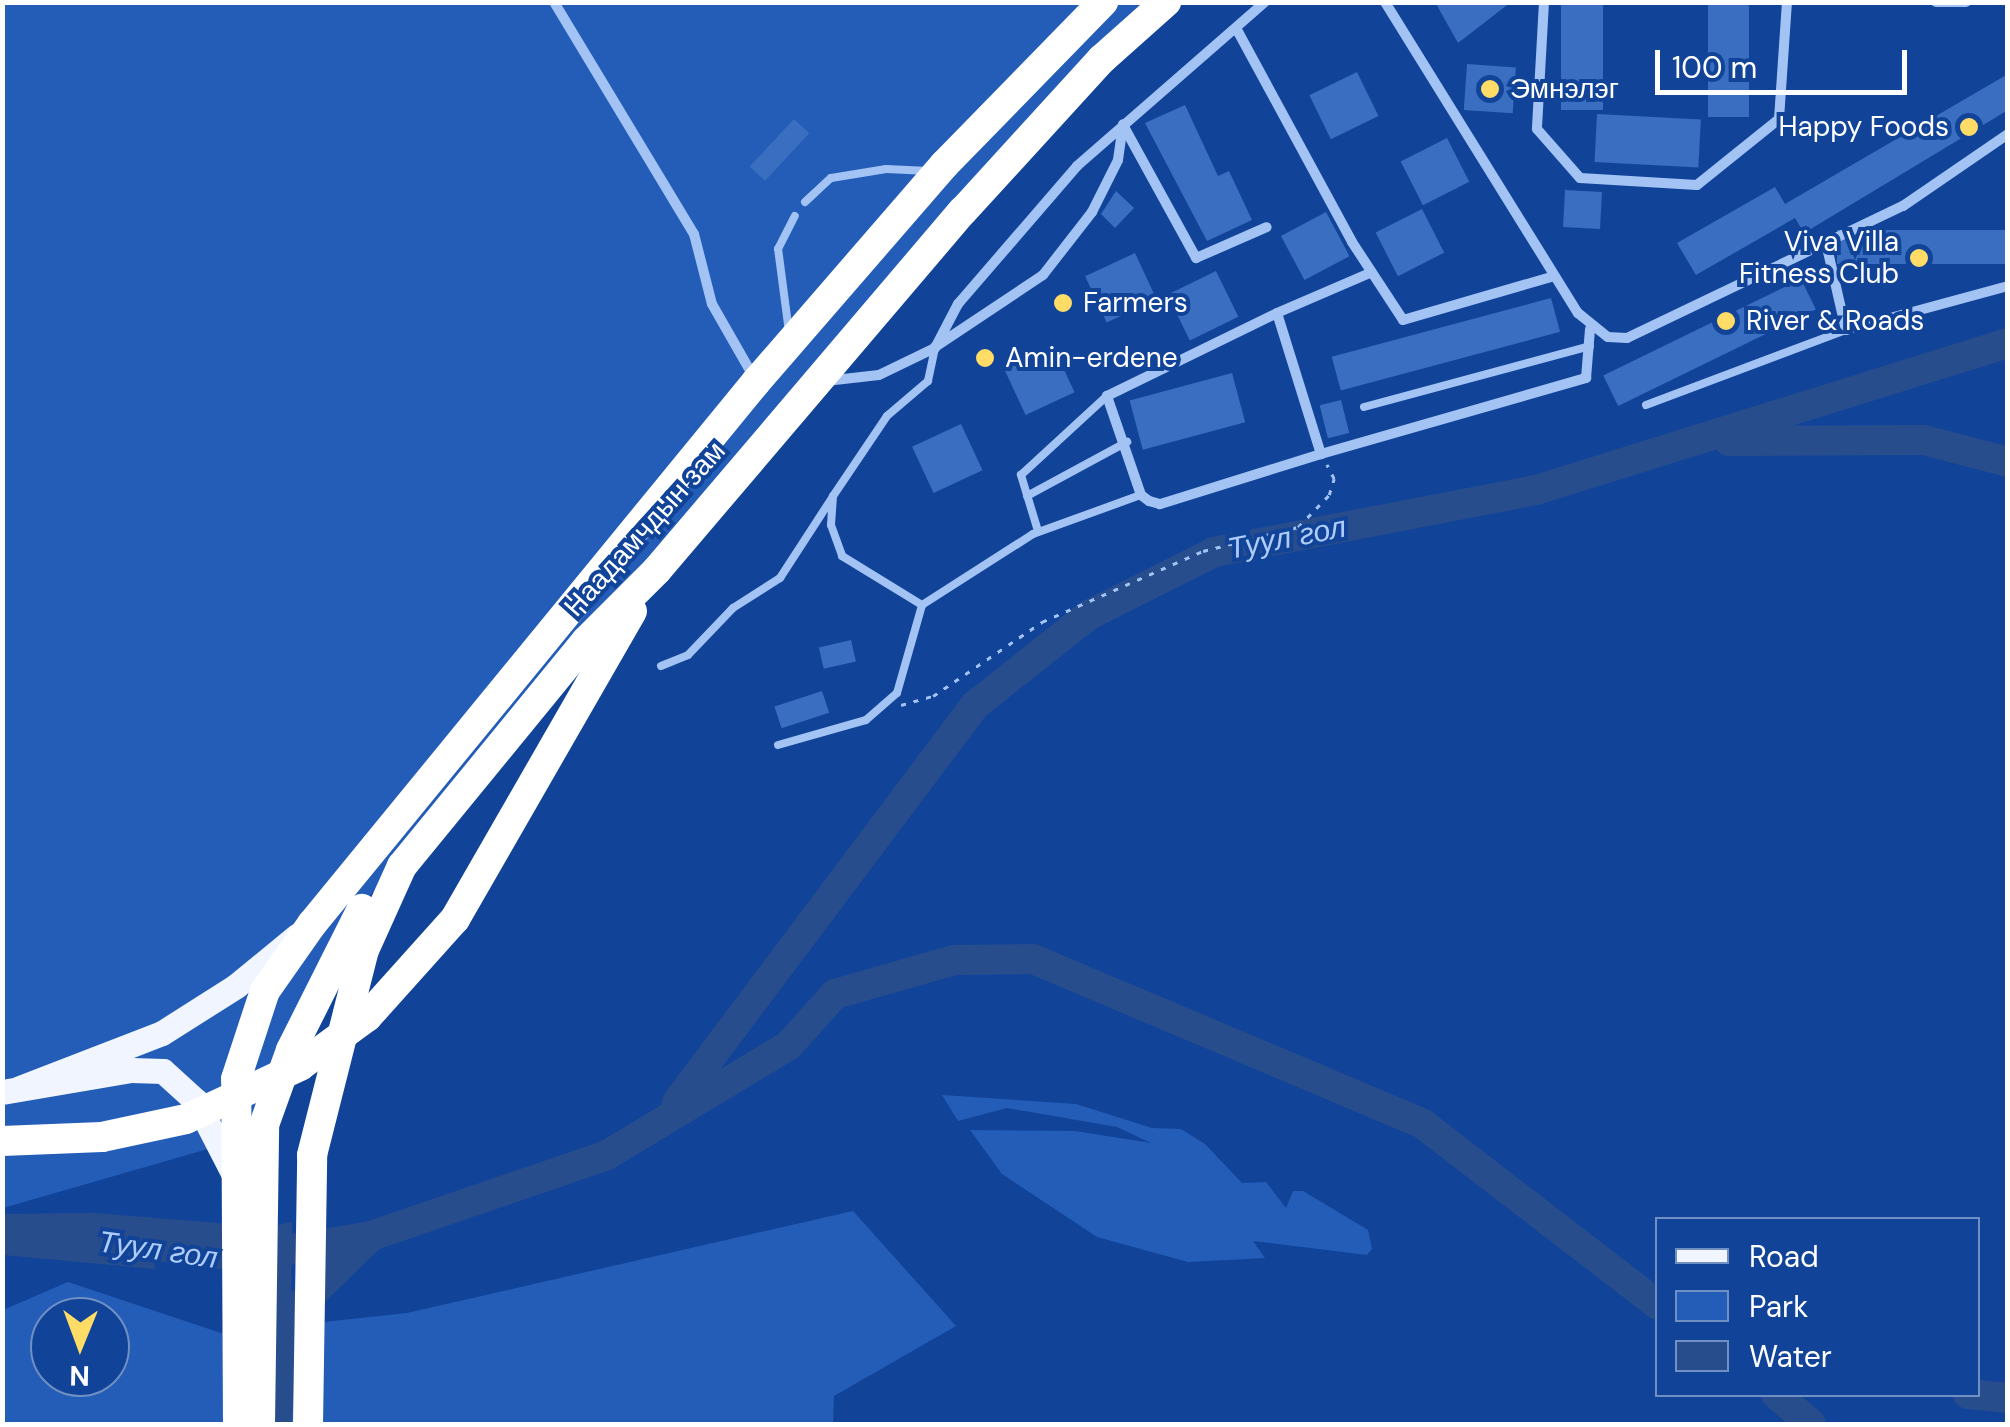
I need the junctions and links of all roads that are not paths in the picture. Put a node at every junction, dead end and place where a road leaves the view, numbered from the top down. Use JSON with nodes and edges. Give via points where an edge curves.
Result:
{"nodes":[{"id":1,"x":554,"y":2,"type":"edge"},
{"id":2,"x":1103,"y":2,"type":"edge"},
{"id":3,"x":1166,"y":2,"type":"edge"},
{"id":4,"x":1265,"y":2,"type":"edge"},
{"id":5,"x":1386,"y":2,"type":"edge"},
{"id":6,"x":1544,"y":2,"type":"edge"},
{"id":7,"x":1786,"y":2,"type":"edge"},
{"id":8,"x":1936,"y":2,"type":"edge"},
{"id":9,"x":1966,"y":2,"type":"edge"},
{"id":10,"x":1236,"y":28,"type":"junction"},
{"id":11,"x":1122,"y":124,"type":"junction"},
{"id":12,"x":2008,"y":134,"type":"edge"},
{"id":13,"x":938,"y":172,"type":"junction"},
{"id":14,"x":806,"y":202,"type":"dead end"},
{"id":15,"x":795,"y":216,"type":"dead end"},
{"id":16,"x":1267,"y":227,"type":"dead end"},
{"id":17,"x":1826,"y":243,"type":"junction"},
{"id":18,"x":1372,"y":272,"type":"junction"},
{"id":19,"x":1554,"y":276,"type":"junction"},
{"id":20,"x":2008,"y":286,"type":"edge"},
{"id":21,"x":1278,"y":313,"type":"junction"},
{"id":22,"x":1590,"y":329,"type":"junction"},
{"id":23,"x":1846,"y":330,"type":"junction"},
{"id":24,"x":791,"y":341,"type":"junction"},
{"id":25,"x":1590,"y":346,"type":"junction"},
{"id":26,"x":934,"y":348,"type":"junction"},
{"id":27,"x":756,"y":382,"type":"junction"},
{"id":28,"x":820,"y":382,"type":"junction"},
{"id":29,"x":1107,"y":396,"type":"junction"},
{"id":30,"x":1646,"y":405,"type":"dead end"},
{"id":31,"x":1364,"y":407,"type":"dead end"},
{"id":32,"x":1127,"y":442,"type":"junction"},
{"id":33,"x":1321,"y":454,"type":"junction"},
{"id":34,"x":1141,"y":495,"type":"junction"},
{"id":35,"x":834,"y":496,"type":"junction"},
{"id":36,"x":1027,"y":496,"type":"junction"},
{"id":37,"x":1038,"y":531,"type":"junction"},
{"id":38,"x":657,"y":570,"type":"junction"},
{"id":39,"x":922,"y":606,"type":"junction"},
{"id":40,"x":660,"y":666,"type":"dead end"},
{"id":41,"x":511,"y":730,"type":"junction"},
{"id":42,"x":778,"y":745,"type":"dead end"},
{"id":43,"x":312,"y":924,"type":"junction"},
{"id":44,"x":11,"y":1090,"type":"edge"},
{"id":45,"x":7,"y":1141,"type":"edge"},
{"id":46,"x":249,"y":1184,"type":"junction"},
{"id":47,"x":238,"y":1424,"type":"edge"},
{"id":48,"x":260,"y":1424,"type":"edge"},
{"id":49,"x":308,"y":1424,"type":"edge"}],
"edges":[{"from":1,"to":27,"type":"street","via":[[694,234],[712,304]]},
{"from":2,"to":13,"type":"highway","name":"Наадамчдын зам"},
{"from":3,"to":28,"type":"highway","name":"Наадамчдын зам","via":[[1034,131]]},
{"from":4,"to":10,"type":"street"},
{"from":5,"to":19,"type":"street"},
{"from":6,"to":7,"type":"street","via":[[1537,129],[1580,178],[1697,186],[1779,118]]},
{"from":8,"to":9,"type":"street"},
{"from":10,"to":11,"type":"street"},
{"from":10,"to":18,"type":"street"},
{"from":11,"to":16,"type":"street","via":[[1196,258]]},
{"from":11,"to":26,"type":"street","via":[[958,304]]},
{"from":11,"to":26,"type":"street","via":[[1118,160],[1092,212],[1043,275]]},
{"from":12,"to":17,"type":"street","via":[[1903,206]]},
{"from":13,"to":14,"type":"lane","via":[[886,169],[831,178]]},
{"from":13,"to":24,"type":"highway","name":"Наадамчдын зам"},
{"from":15,"to":24,"type":"lane","via":[[778,249]]},
{"from":17,"to":22,"type":"street","via":[[1627,338]]},
{"from":17,"to":23,"type":"street"},
{"from":18,"to":19,"type":"street","via":[[1403,320],[1414,321]]},
{"from":18,"to":21,"type":"street"},
{"from":19,"to":22,"type":"street"},
{"from":20,"to":23,"type":"street"},
{"from":21,"to":29,"type":"street"},
{"from":21,"to":33,"type":"street"},
{"from":22,"to":25,"type":"street"},
{"from":23,"to":30,"type":"lane"},
{"from":24,"to":27,"type":"highway","name":"Наадамчдын зам"},
{"from":25,"to":31,"type":"lane"},
{"from":25,"to":33,"type":"street","via":[[1590,368],[1572,384]]},
{"from":26,"to":28,"type":"street","via":[[879,375]]},
{"from":26,"to":35,"type":"lane","via":[[928,382],[887,416]]},
{"from":27,"to":43,"type":"highway","name":"Наадамчдын зам"},
{"from":28,"to":38,"type":"highway","name":"Наадамчдын зам"},
{"from":29,"to":32,"type":"street"},
{"from":29,"to":36,"type":"lane","via":[[1026,468]]},
{"from":32,"to":34,"type":"street"},
{"from":32,"to":36,"type":"lane"},
{"from":33,"to":34,"type":"street","via":[[1160,504]]},
{"from":34,"to":37,"type":"lane"},
{"from":35,"to":39,"type":"lane","via":[[832,525],[842,556]]},
{"from":35,"to":40,"type":"lane","via":[[780,578],[733,608],[688,655]]},
{"from":36,"to":37,"type":"lane"},
{"from":37,"to":39,"type":"lane"},
{"from":38,"to":41,"type":"highway","name":"Наадамчдын зам"},
{"from":38,"to":45,"type":"highway","via":[[455,919],[388,998],[324,1051],[186,1119],[102,1136]]},
{"from":39,"to":42,"type":"lane","via":[[896,693],[866,720]]},
{"from":41,"to":46,"type":"highway","via":[[374,887],[270,1104]]},
{"from":41,"to":49,"type":"highway","name":"Наадамчдын зам","via":[[402,866],[354,984],[309,1178]]},
{"from":43,"to":44,"type":"main road","via":[[202,1010],[126,1050]]},
{"from":43,"to":46,"type":"highway","name":"Наадамчдын зам","via":[[248,1027],[236,1079]]},
{"from":44,"to":46,"type":"main road","via":[[163,1071],[196,1101]]},
{"from":46,"to":47,"type":"highway"},
{"from":46,"to":48,"type":"highway"}]}
